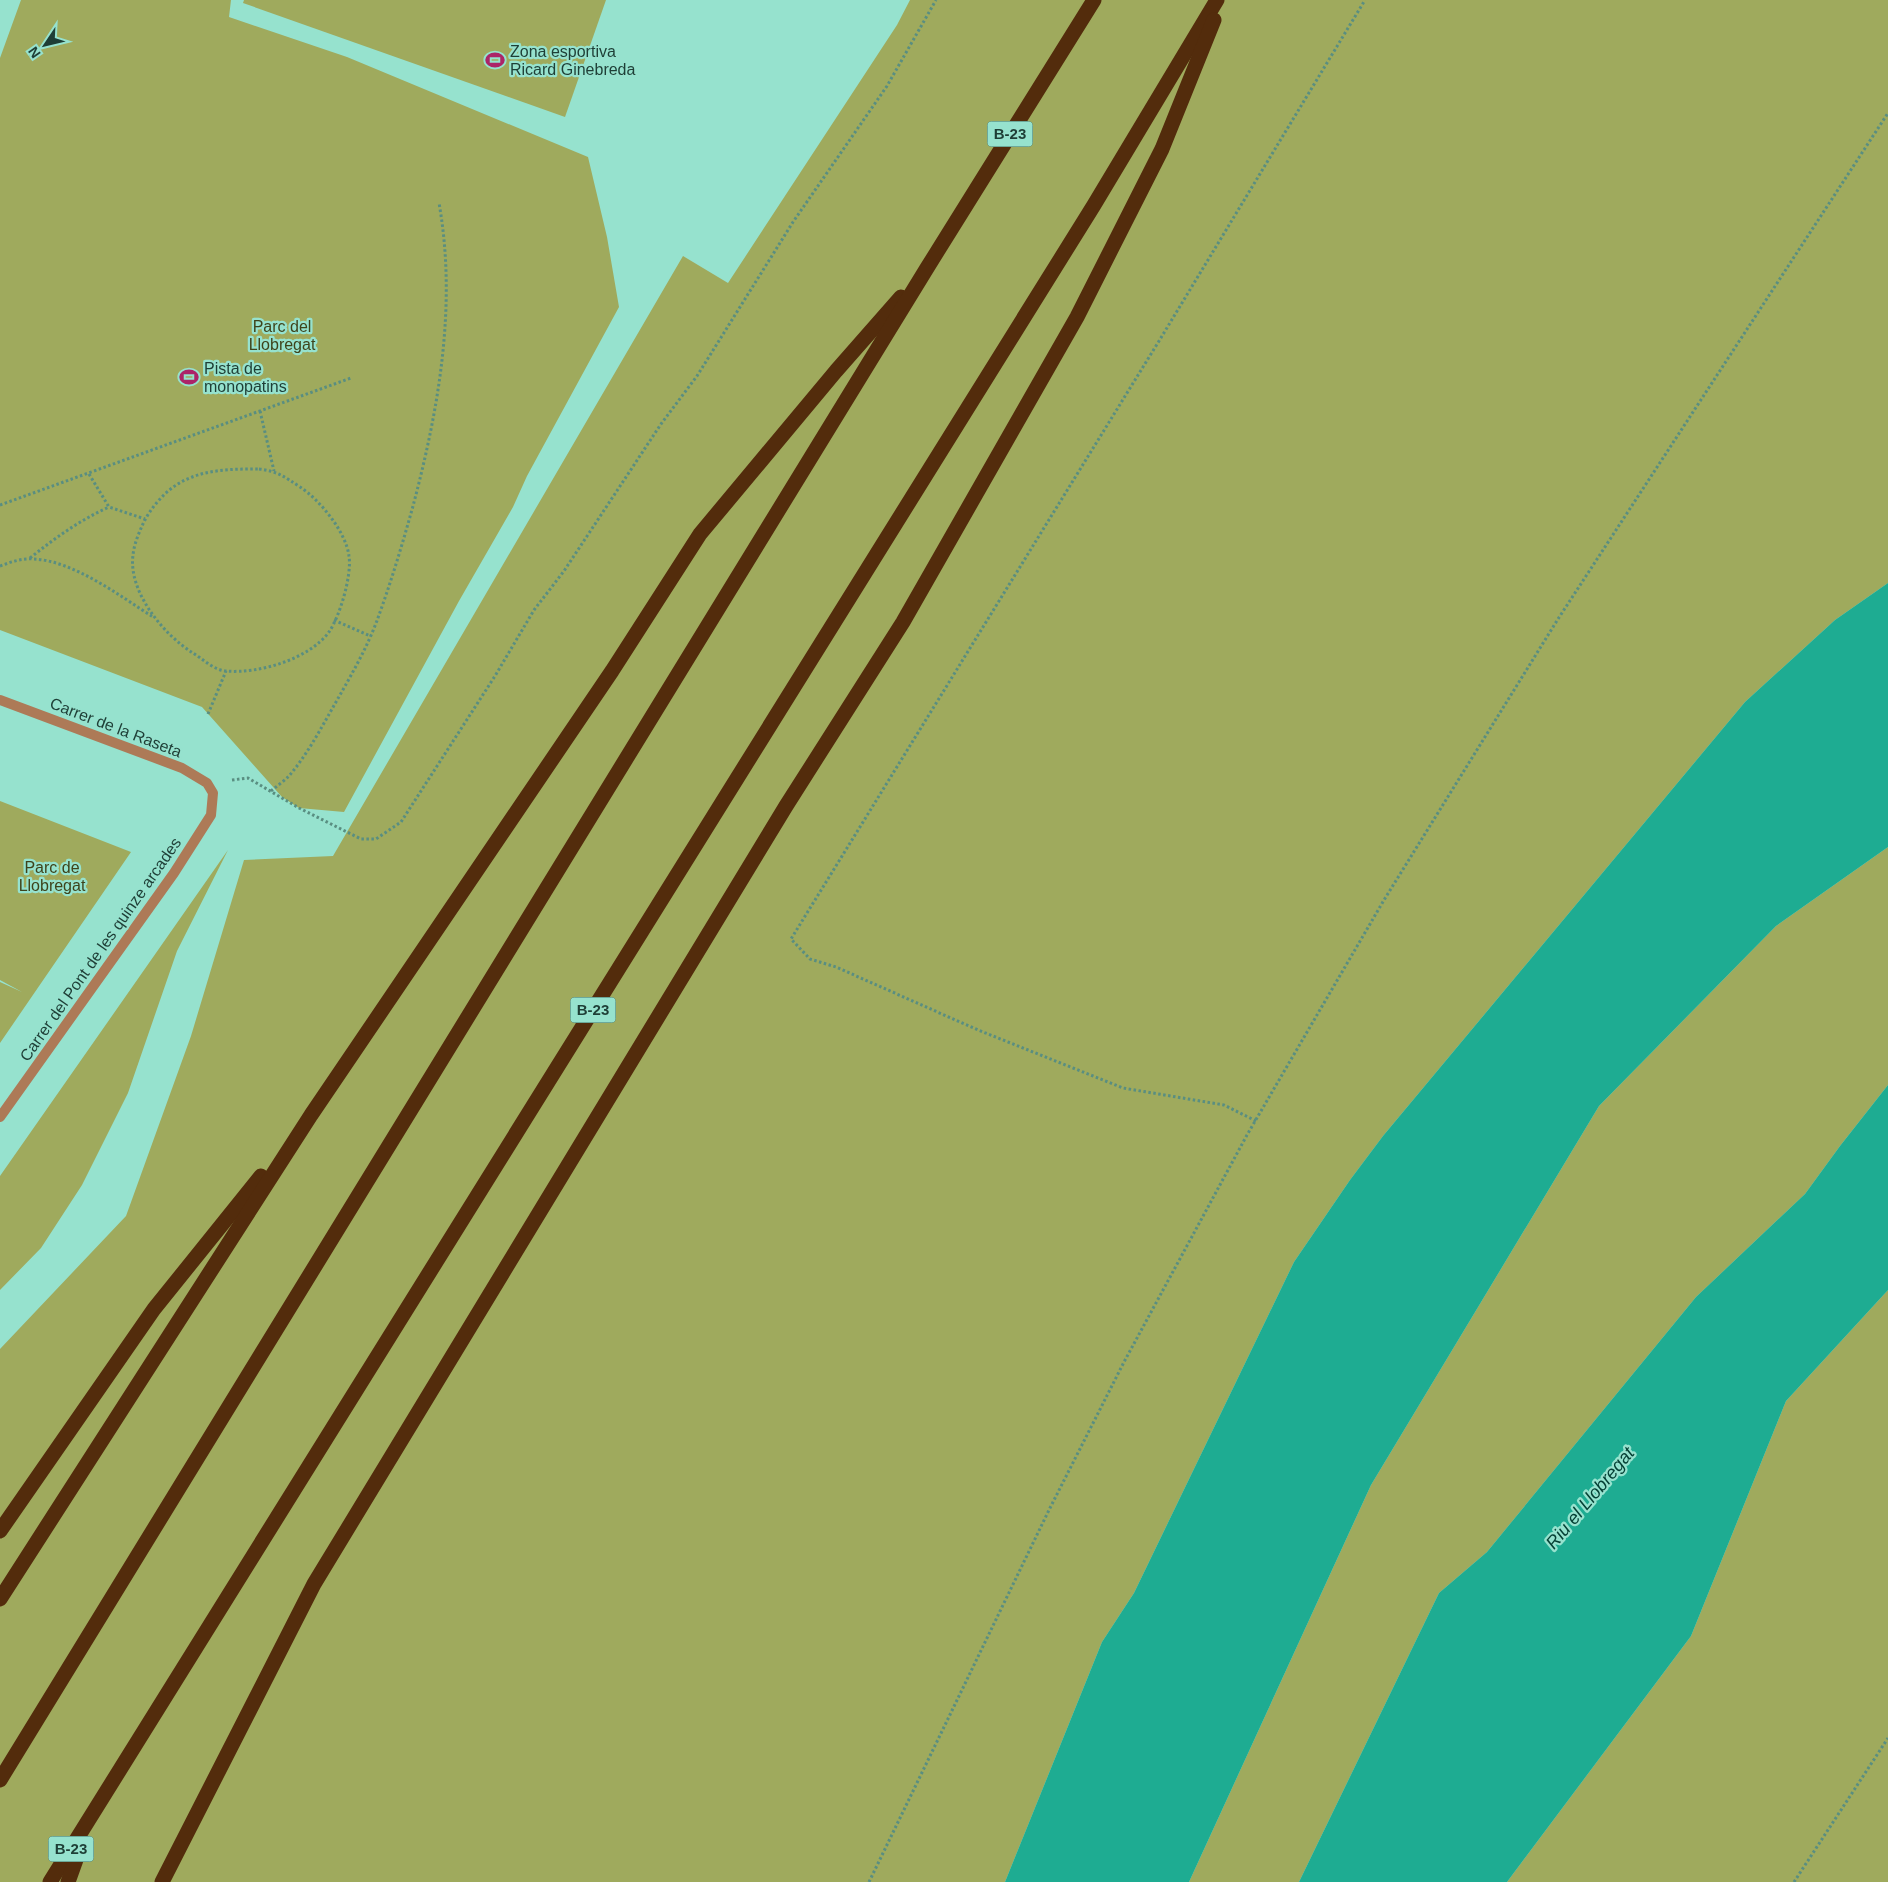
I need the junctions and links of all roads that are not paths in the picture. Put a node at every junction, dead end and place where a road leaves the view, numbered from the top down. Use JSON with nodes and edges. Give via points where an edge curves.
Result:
{"nodes":[{"id":1,"x":1094,"y":0,"type":"edge"},
{"id":2,"x":1217,"y":0,"type":"edge"},
{"id":3,"x":1222,"y":0,"type":"edge"},
{"id":4,"x":927,"y":268,"type":"junction"},
{"id":5,"x":0,"y":700,"type":"edge"},
{"id":6,"x":213,"y":793,"type":"joint"},
{"id":7,"x":311,"y":1115,"type":"junction"},
{"id":8,"x":0,"y":1117,"type":"edge"},
{"id":9,"x":0,"y":1531,"type":"edge"},
{"id":10,"x":0,"y":1599,"type":"edge"},
{"id":11,"x":0,"y":1780,"type":"edge"},
{"id":12,"x":92,"y":1815,"type":"junction"},
{"id":13,"x":50,"y":1882,"type":"edge"},
{"id":14,"x":68,"y":1882,"type":"edge"},
{"id":15,"x":162,"y":1882,"type":"edge"}],
"edges":[{"from":1,"to":4,"type":"highway","number":"B-23"},
{"from":2,"to":12,"type":"highway","number":"B-23","via":[[1084,222]]},
{"from":3,"to":15,"type":"highway","via":[[1162,149],[1077,317],[903,622],[786,806],[314,1584]]},
{"from":4,"to":7,"type":"highway","via":[[700,534],[612,671]]},
{"from":4,"to":11,"type":"highway","number":"B-23"},
{"from":5,"to":6,"type":"street","name":"Carrer de la Raseta","via":[[182,768],[207,783]]},
{"from":6,"to":8,"type":"street","name":"Carrer del Pont de les quinze arcades","via":[[211,816],[174,873]]},
{"from":7,"to":9,"type":"highway","via":[[154,1309]]},
{"from":7,"to":10,"type":"highway"},
{"from":12,"to":13,"type":"highway","number":"B-23"},
{"from":12,"to":14,"type":"highway"}]}
